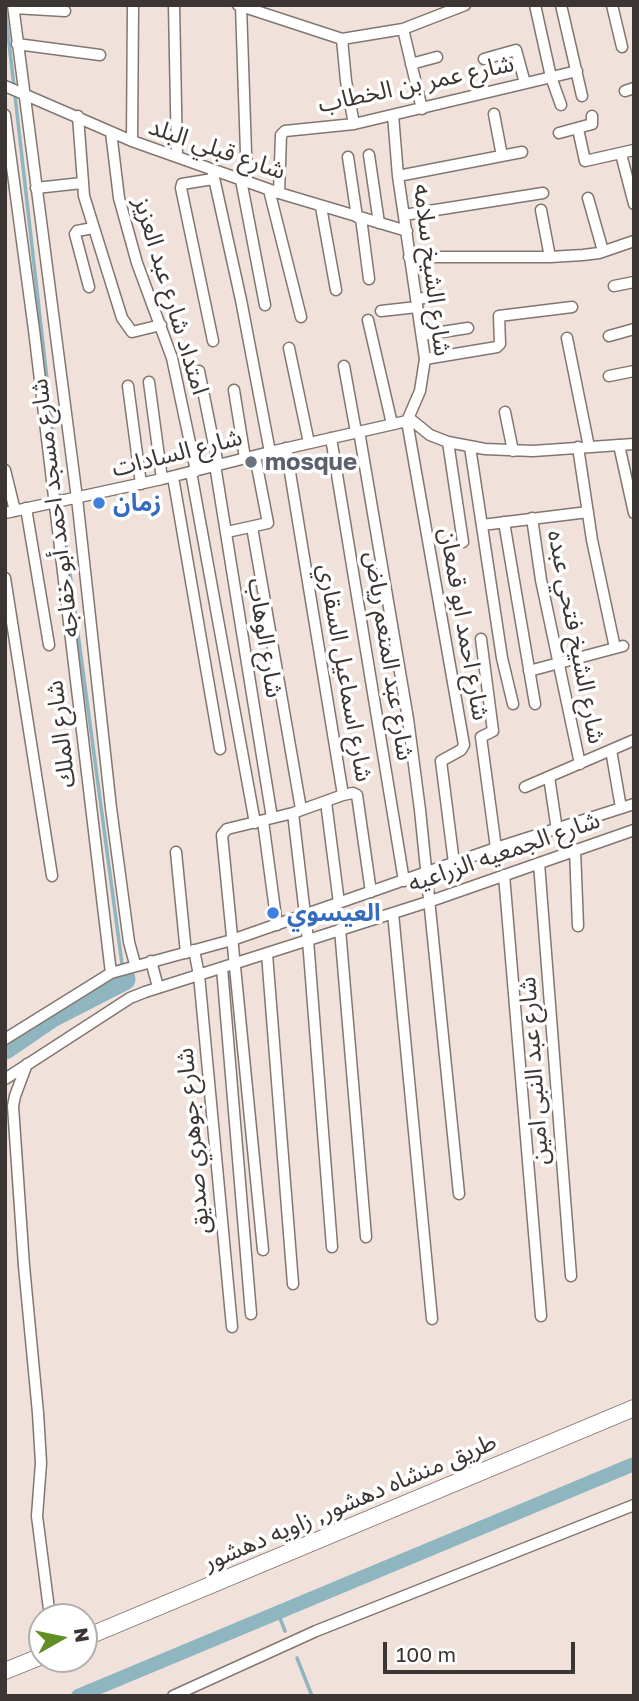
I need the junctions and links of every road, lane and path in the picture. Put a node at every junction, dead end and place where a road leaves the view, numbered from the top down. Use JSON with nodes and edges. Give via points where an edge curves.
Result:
{"nodes":[{"id":1,"x":133,"y":5,"type":"edge"},
{"id":2,"x":174,"y":5,"type":"edge"},
{"id":3,"x":465,"y":5,"type":"edge"},
{"id":4,"x":535,"y":5,"type":"edge"},
{"id":5,"x":561,"y":5,"type":"edge"},
{"id":6,"x":612,"y":5,"type":"edge"},
{"id":7,"x":239,"y":6,"type":"edge"},
{"id":8,"x":13,"y":7,"type":"edge"},
{"id":9,"x":65,"y":11,"type":"dead end"},
{"id":10,"x":403,"y":29,"type":"junction"},
{"id":11,"x":342,"y":39,"type":"junction"},
{"id":12,"x":17,"y":44,"type":"junction"},
{"id":13,"x":621,"y":47,"type":"dead end"},
{"id":14,"x":100,"y":55,"type":"dead end"},
{"id":15,"x":437,"y":57,"type":"dead end"},
{"id":16,"x":484,"y":59,"type":"dead end"},
{"id":17,"x":411,"y":64,"type":"junction"},
{"id":18,"x":578,"y":71,"type":"junction"},
{"id":19,"x":551,"y":77,"type":"junction"},
{"id":20,"x":525,"y":83,"type":"junction"},
{"id":21,"x":14,"y":90,"type":"edge"},
{"id":22,"x":582,"y":96,"type":"dead end"},
{"id":23,"x":561,"y":105,"type":"dead end"},
{"id":24,"x":422,"y":109,"type":"junction"},
{"id":25,"x":494,"y":114,"type":"dead end"},
{"id":26,"x":5,"y":115,"type":"edge"},
{"id":27,"x":393,"y":115,"type":"junction"},
{"id":28,"x":78,"y":116,"type":"junction"},
{"id":29,"x":592,"y":116,"type":"dead end"},
{"id":30,"x":354,"y":124,"type":"junction"},
{"id":31,"x":578,"y":129,"type":"junction"},
{"id":32,"x":111,"y":132,"type":"junction"},
{"id":33,"x":559,"y":133,"type":"dead end"},
{"id":34,"x":132,"y":141,"type":"junction"},
{"id":35,"x":634,"y":150,"type":"edge"},
{"id":36,"x":522,"y":152,"type":"dead end"},
{"id":37,"x":621,"y":154,"type":"junction"},
{"id":38,"x":369,"y":155,"type":"dead end"},
{"id":39,"x":502,"y":156,"type":"junction"},
{"id":40,"x":177,"y":157,"type":"junction"},
{"id":41,"x":348,"y":157,"type":"dead end"},
{"id":42,"x":213,"y":174,"type":"junction"},
{"id":43,"x":398,"y":176,"type":"junction"},
{"id":44,"x":244,"y":181,"type":"junction"},
{"id":45,"x":82,"y":183,"type":"junction"},
{"id":46,"x":36,"y":188,"type":"junction"},
{"id":47,"x":274,"y":192,"type":"junction"},
{"id":48,"x":542,"y":193,"type":"dead end"},
{"id":49,"x":633,"y":197,"type":"edge"},
{"id":50,"x":588,"y":198,"type":"dead end"},
{"id":51,"x":321,"y":207,"type":"junction"},
{"id":52,"x":541,"y":210,"type":"dead end"},
{"id":53,"x":404,"y":215,"type":"junction"},
{"id":54,"x":359,"y":217,"type":"junction"},
{"id":55,"x":379,"y":223,"type":"junction"},
{"id":56,"x":93,"y":228,"type":"junction"},
{"id":57,"x":407,"y":231,"type":"junction"},
{"id":58,"x":634,"y":241,"type":"edge"},
{"id":59,"x":604,"y":251,"type":"junction"},
{"id":60,"x":409,"y":257,"type":"junction"},
{"id":61,"x":550,"y":257,"type":"junction"},
{"id":62,"x":369,"y":279,"type":"dead end"},
{"id":63,"x":634,"y":282,"type":"edge"},
{"id":64,"x":614,"y":286,"type":"dead end"},
{"id":65,"x":89,"y":287,"type":"dead end"},
{"id":66,"x":336,"y":289,"type":"dead end"},
{"id":67,"x":441,"y":296,"type":"dead end"},
{"id":68,"x":416,"y":303,"type":"junction"},
{"id":69,"x":265,"y":305,"type":"dead end"},
{"id":70,"x":572,"y":307,"type":"dead end"},
{"id":71,"x":381,"y":311,"type":"dead end"},
{"id":72,"x":301,"y":317,"type":"dead end"},
{"id":73,"x":368,"y":320,"type":"dead end"},
{"id":74,"x":161,"y":325,"type":"junction"},
{"id":75,"x":468,"y":328,"type":"dead end"},
{"id":76,"x":634,"y":329,"type":"edge"},
{"id":77,"x":422,"y":335,"type":"junction"},
{"id":78,"x":609,"y":335,"type":"dead end"},
{"id":79,"x":568,"y":338,"type":"dead end"},
{"id":80,"x":213,"y":341,"type":"dead end"},
{"id":81,"x":289,"y":348,"type":"dead end"},
{"id":82,"x":425,"y":359,"type":"junction"},
{"id":83,"x":344,"y":366,"type":"dead end"},
{"id":84,"x":199,"y":371,"type":"dead end"},
{"id":85,"x":634,"y":371,"type":"edge"},
{"id":86,"x":609,"y":376,"type":"dead end"},
{"id":87,"x":149,"y":382,"type":"dead end"},
{"id":88,"x":128,"y":386,"type":"dead end"},
{"id":89,"x":234,"y":390,"type":"dead end"},
{"id":90,"x":505,"y":412,"type":"dead end"},
{"id":91,"x":402,"y":422,"type":"junction"},
{"id":92,"x":358,"y":431,"type":"junction"},
{"id":93,"x":331,"y":438,"type":"junction"},
{"id":94,"x":448,"y":442,"type":"junction"},
{"id":95,"x":309,"y":443,"type":"junction"},
{"id":96,"x":634,"y":444,"type":"edge"},
{"id":97,"x":619,"y":445,"type":"junction"},
{"id":98,"x":470,"y":447,"type":"junction"},
{"id":99,"x":584,"y":447,"type":"junction"},
{"id":100,"x":286,"y":448,"type":"junction"},
{"id":101,"x":513,"y":451,"type":"junction"},
{"id":102,"x":270,"y":452,"type":"junction"},
{"id":103,"x":250,"y":457,"type":"junction"},
{"id":104,"x":217,"y":465,"type":"junction"},
{"id":105,"x":5,"y":470,"type":"edge"},
{"id":106,"x":193,"y":472,"type":"junction"},
{"id":107,"x":168,"y":478,"type":"junction"},
{"id":108,"x":141,"y":484,"type":"junction"},
{"id":109,"x":75,"y":498,"type":"junction"},
{"id":110,"x":56,"y":501,"type":"junction"},
{"id":111,"x":16,"y":511,"type":"edge"},
{"id":112,"x":588,"y":512,"type":"junction"},
{"id":113,"x":634,"y":513,"type":"edge"},
{"id":114,"x":532,"y":518,"type":"junction"},
{"id":115,"x":504,"y":522,"type":"junction"},
{"id":116,"x":482,"y":525,"type":"junction"},
{"id":117,"x":252,"y":527,"type":"junction"},
{"id":118,"x":227,"y":532,"type":"junction"},
{"id":119,"x":463,"y":542,"type":"dead end"},
{"id":120,"x":5,"y":579,"type":"edge"},
{"id":121,"x":481,"y":639,"type":"dead end"},
{"id":122,"x":49,"y":645,"type":"dead end"},
{"id":123,"x":559,"y":663,"type":"junction"},
{"id":124,"x":529,"y":671,"type":"junction"},
{"id":125,"x":513,"y":704,"type":"dead end"},
{"id":126,"x":535,"y":704,"type":"dead end"},
{"id":127,"x":634,"y":740,"type":"edge"},
{"id":128,"x":220,"y":749,"type":"dead end"},
{"id":129,"x":611,"y":750,"type":"junction"},
{"id":130,"x":580,"y":764,"type":"junction"},
{"id":131,"x":549,"y":777,"type":"junction"},
{"id":132,"x":525,"y":787,"type":"dead end"},
{"id":133,"x":343,"y":795,"type":"junction"},
{"id":134,"x":326,"y":802,"type":"junction"},
{"id":135,"x":634,"y":804,"type":"edge"},
{"id":136,"x":621,"y":808,"type":"junction"},
{"id":137,"x":297,"y":811,"type":"junction"},
{"id":138,"x":264,"y":821,"type":"junction"},
{"id":139,"x":557,"y":830,"type":"junction"},
{"id":140,"x":634,"y":830,"type":"edge"},
{"id":141,"x":496,"y":848,"type":"junction"},
{"id":142,"x":575,"y":850,"type":"junction"},
{"id":143,"x":176,"y":852,"type":"dead end"},
{"id":144,"x":454,"y":863,"type":"junction"},
{"id":145,"x":539,"y":863,"type":"junction"},
{"id":146,"x":426,"y":873,"type":"junction"},
{"id":147,"x":504,"y":875,"type":"junction"},
{"id":148,"x":52,"y":876,"type":"dead end"},
{"id":149,"x":404,"y":881,"type":"junction"},
{"id":150,"x":371,"y":892,"type":"junction"},
{"id":151,"x":431,"y":901,"type":"junction"},
{"id":152,"x":339,"y":903,"type":"junction"},
{"id":153,"x":393,"y":913,"type":"junction"},
{"id":154,"x":306,"y":915,"type":"junction"},
{"id":155,"x":276,"y":925,"type":"junction"},
{"id":156,"x":578,"y":926,"type":"dead end"},
{"id":157,"x":340,"y":929,"type":"junction"},
{"id":158,"x":232,"y":940,"type":"junction"},
{"id":159,"x":308,"y":940,"type":"junction"},
{"id":160,"x":190,"y":952,"type":"junction"},
{"id":161,"x":267,"y":954,"type":"junction"},
{"id":162,"x":151,"y":961,"type":"junction"},
{"id":163,"x":135,"y":964,"type":"junction"},
{"id":164,"x":234,"y":964,"type":"junction"},
{"id":165,"x":222,"y":968,"type":"junction"},
{"id":166,"x":111,"y":973,"type":"junction"},
{"id":167,"x":199,"y":975,"type":"junction"},
{"id":168,"x":158,"y":987,"type":"junction"},
{"id":169,"x":5,"y":1039,"type":"edge"},
{"id":170,"x":27,"y":1064,"type":"junction"},
{"id":171,"x":5,"y":1079,"type":"edge"},
{"id":172,"x":459,"y":1194,"type":"dead end"},
{"id":173,"x":366,"y":1237,"type":"dead end"},
{"id":174,"x":332,"y":1247,"type":"dead end"},
{"id":175,"x":263,"y":1250,"type":"dead end"},
{"id":176,"x":571,"y":1276,"type":"dead end"},
{"id":177,"x":293,"y":1284,"type":"dead end"},
{"id":178,"x":251,"y":1314,"type":"dead end"},
{"id":179,"x":541,"y":1316,"type":"dead end"},
{"id":180,"x":432,"y":1319,"type":"dead end"},
{"id":181,"x":232,"y":1327,"type":"dead end"},
{"id":182,"x":634,"y":1408,"type":"edge"},
{"id":183,"x":634,"y":1505,"type":"edge"},
{"id":184,"x":48,"y":1603,"type":"edge"},
{"id":185,"x":98,"y":1632,"type":"edge"},
{"id":186,"x":28,"y":1662,"type":"edge"},
{"id":187,"x":5,"y":1671,"type":"edge"},
{"id":188,"x":173,"y":1696,"type":"edge"}],
"edges":[{"from":1,"to":34,"type":"street"},
{"from":2,"to":40,"type":"street"},
{"from":3,"to":10,"type":"street"},
{"from":4,"to":19,"type":"street"},
{"from":5,"to":18,"type":"street"},
{"from":6,"to":13,"type":"street"},
{"from":7,"to":11,"type":"street"},
{"from":7,"to":44,"type":"street"},
{"from":8,"to":9,"type":"street"},
{"from":8,"to":12,"type":"street","name":"شارع مسجد احمد أبو خفاجه"},
{"from":10,"to":11,"type":"street"},
{"from":10,"to":17,"type":"street"},
{"from":11,"to":30,"type":"street"},
{"from":12,"to":14,"type":"street"},
{"from":12,"to":21,"type":"street","name":"شارع مسجد احمد أبو خفاجه"},
{"from":15,"to":17,"type":"street"},
{"from":16,"to":20,"type":"street","via":[[516,50]]},
{"from":17,"to":24,"type":"street"},
{"from":18,"to":19,"type":"street","name":"شارع عمر بن الخطاب"},
{"from":18,"to":22,"type":"street"},
{"from":19,"to":20,"type":"street","name":"شارع عمر بن الخطاب"},
{"from":19,"to":23,"type":"street"},
{"from":20,"to":24,"type":"street","name":"شارع عمر بن الخطاب"},
{"from":21,"to":28,"type":"street","name":"شارع قبلي البلد"},
{"from":21,"to":46,"type":"street","name":"شارع مسجد احمد أبو خفاجه"},
{"from":24,"to":27,"type":"street","name":"شارع عمر بن الخطاب"},
{"from":25,"to":39,"type":"street"},
{"from":26,"to":110,"type":"street","name":"شارع الملك"},
{"from":27,"to":30,"type":"street","name":"شارع عمر بن الخطاب"},
{"from":27,"to":43,"type":"street","name":"شارع الشيخ سلامه"},
{"from":28,"to":32,"type":"street","name":"شارع قبلي البلد"},
{"from":28,"to":45,"type":"street"},
{"from":29,"to":31,"type":"street","via":[[592,124]]},
{"from":30,"to":47,"type":"street","name":"شارع عمر بن الخطاب","via":[[282,132]]},
{"from":31,"to":33,"type":"street"},
{"from":31,"to":37,"type":"street","via":[[585,161]]},
{"from":32,"to":34,"type":"street","name":"شارع قبلي البلد"},
{"from":32,"to":74,"type":"street","name":"امتداد شارع عبد العزيز","via":[[119,198]]},
{"from":34,"to":40,"type":"street","name":"شارع قبلي البلد"},
{"from":35,"to":37,"type":"street"},
{"from":36,"to":39,"type":"street"},
{"from":37,"to":49,"type":"street"},
{"from":38,"to":55,"type":"street"},
{"from":39,"to":43,"type":"street"},
{"from":40,"to":42,"type":"street","name":"شارع قبلي البلد"},
{"from":41,"to":54,"type":"street"},
{"from":42,"to":44,"type":"street","name":"شارع قبلي البلد"},
{"from":42,"to":80,"type":"street","via":[[181,188]]},
{"from":42,"to":102,"type":"street"},
{"from":43,"to":53,"type":"street","name":"شارع الشيخ سلامه"},
{"from":44,"to":47,"type":"street","name":"شارع قبلي البلد"},
{"from":44,"to":69,"type":"street"},
{"from":45,"to":46,"type":"street"},
{"from":45,"to":56,"type":"street"},
{"from":46,"to":109,"type":"street","name":"شارع مسجد احمد أبو خفاجه"},
{"from":47,"to":51,"type":"street","name":"شارع قبلي البلد"},
{"from":47,"to":72,"type":"street"},
{"from":48,"to":53,"type":"street"},
{"from":50,"to":59,"type":"street"},
{"from":51,"to":54,"type":"street","name":"شارع قبلي البلد"},
{"from":51,"to":66,"type":"street"},
{"from":52,"to":61,"type":"street"},
{"from":53,"to":57,"type":"street","name":"شارع الشيخ سلامه"},
{"from":54,"to":55,"type":"street","name":"شارع قبلي البلد"},
{"from":54,"to":62,"type":"street"},
{"from":55,"to":57,"type":"street","name":"شارع قبلي البلد"},
{"from":56,"to":65,"type":"street","via":[[75,234]]},
{"from":56,"to":74,"type":"street","via":[[128,329],[135,332]]},
{"from":57,"to":60,"type":"street","name":"شارع الشيخ سلامه"},
{"from":58,"to":59,"type":"street"},
{"from":59,"to":61,"type":"street"},
{"from":60,"to":61,"type":"street"},
{"from":60,"to":68,"type":"street","name":"شارع الشيخ سلامه"},
{"from":63,"to":64,"type":"street"},
{"from":67,"to":68,"type":"street"},
{"from":68,"to":71,"type":"street"},
{"from":68,"to":77,"type":"street","name":"شارع الشيخ سلامه"},
{"from":70,"to":82,"type":"street","via":[[499,316],[497,347]]},
{"from":73,"to":91,"type":"street"},
{"from":74,"to":106,"type":"street","name":"امتداد شارع عبد العزيز","via":[[177,377]]},
{"from":75,"to":77,"type":"street"},
{"from":76,"to":78,"type":"street"},
{"from":77,"to":82,"type":"street","name":"شارع الشيخ سلامه"},
{"from":79,"to":99,"type":"street"},
{"from":81,"to":95,"type":"street"},
{"from":82,"to":91,"type":"street","name":"شارع الشيخ سلامه","via":[[420,391]]},
{"from":83,"to":92,"type":"street"},
{"from":84,"to":104,"type":"street","name":"شارع الوهاب"},
{"from":85,"to":86,"type":"street"},
{"from":87,"to":107,"type":"street"},
{"from":88,"to":108,"type":"street"},
{"from":89,"to":103,"type":"street"},
{"from":90,"to":101,"type":"street"},
{"from":91,"to":92,"type":"street","name":"شارع السادات"},
{"from":91,"to":94,"type":"street"},
{"from":91,"to":144,"type":"street","name":"شارع احمد ابو قمعان","via":[[464,745],[441,761]]},
{"from":92,"to":93,"type":"street","name":"شارع السادات"},
{"from":92,"to":146,"type":"street","via":[[408,719]]},
{"from":93,"to":95,"type":"street","name":"شارع السادات"},
{"from":93,"to":149,"type":"street","name":"شارع عبد المنعم رياض"},
{"from":94,"to":98,"type":"street"},
{"from":94,"to":119,"type":"street"},
{"from":95,"to":100,"type":"street","name":"شارع السادات"},
{"from":96,"to":97,"type":"street"},
{"from":97,"to":99,"type":"street"},
{"from":97,"to":113,"type":"street"},
{"from":98,"to":101,"type":"street"},
{"from":98,"to":116,"type":"street"},
{"from":99,"to":101,"type":"street"},
{"from":99,"to":112,"type":"street"},
{"from":100,"to":102,"type":"street","name":"شارع السادات"},
{"from":100,"to":133,"type":"street","name":"شارع اسماعيل السقاري"},
{"from":102,"to":103,"type":"street","name":"شارع السادات"},
{"from":103,"to":104,"type":"street","name":"شارع السادات"},
{"from":103,"to":117,"type":"street","via":[[268,523]]},
{"from":104,"to":106,"type":"street","name":"شارع السادات"},
{"from":104,"to":118,"type":"street","name":"شارع الوهاب"},
{"from":105,"to":111,"type":"street"},
{"from":106,"to":107,"type":"street","name":"شارع السادات"},
{"from":106,"to":138,"type":"street","name":"امتداد شارع عبد العزيز"},
{"from":107,"to":108,"type":"street","name":"شارع السادات"},
{"from":107,"to":128,"type":"street"},
{"from":108,"to":109,"type":"street","name":"شارع السادات"},
{"from":109,"to":110,"type":"street","name":"شارع السادات"},
{"from":109,"to":163,"type":"street","name":"شارع مسجد احمد أبو خفاجه","via":[[111,808]]},
{"from":110,"to":111,"type":"street","name":"شارع السادات"},
{"from":110,"to":166,"type":"street","name":"شارع الملك"},
{"from":111,"to":122,"type":"street"},
{"from":112,"to":114,"type":"street"},
{"from":112,"to":123,"type":"street","via":[[619,647]]},
{"from":114,"to":115,"type":"street"},
{"from":114,"to":123,"type":"street","name":"شارع الشيخ فتحي عبده"},
{"from":115,"to":116,"type":"street"},
{"from":115,"to":124,"type":"street"},
{"from":116,"to":125,"type":"street"},
{"from":117,"to":118,"type":"street"},
{"from":117,"to":137,"type":"street"},
{"from":118,"to":138,"type":"street","name":"شارع الوهاب"},
{"from":120,"to":148,"type":"street"},
{"from":121,"to":141,"type":"street","via":[[493,732],[481,737]]},
{"from":123,"to":124,"type":"street"},
{"from":123,"to":130,"type":"street","name":"شارع الشيخ فتحي عبده"},
{"from":124,"to":126,"type":"street"},
{"from":127,"to":129,"type":"street"},
{"from":129,"to":130,"type":"street"},
{"from":129,"to":136,"type":"street"},
{"from":130,"to":131,"type":"street"},
{"from":131,"to":132,"type":"street"},
{"from":131,"to":139,"type":"street"},
{"from":133,"to":134,"type":"street"},
{"from":133,"to":150,"type":"street","name":"شارع اسماعيل السقاري","via":[[357,795]]},
{"from":134,"to":137,"type":"street"},
{"from":134,"to":152,"type":"street"},
{"from":135,"to":136,"type":"street","name":"شارع الجمعيه الزراعيه"},
{"from":136,"to":139,"type":"street","name":"شارع الجمعيه الزراعيه"},
{"from":137,"to":138,"type":"street"},
{"from":137,"to":154,"type":"street"},
{"from":138,"to":155,"type":"street"},
{"from":138,"to":158,"type":"street","via":[[227,829],[222,835]]},
{"from":139,"to":141,"type":"street","name":"شارع الجمعيه الزراعيه"},
{"from":140,"to":142,"type":"street","name":"شارع الجمعيه الزراعيه"},
{"from":141,"to":144,"type":"street","name":"شارع الجمعيه الزراعيه"},
{"from":142,"to":145,"type":"street","name":"شارع الجمعيه الزراعيه"},
{"from":142,"to":156,"type":"street"},
{"from":143,"to":160,"type":"street","name":"شارع جوهري صديق"},
{"from":144,"to":146,"type":"street","name":"شارع الجمعيه الزراعيه"},
{"from":145,"to":147,"type":"street","name":"شارع الجمعيه الزراعيه"},
{"from":145,"to":176,"type":"street","name":"شارع عبد النبى امين"},
{"from":146,"to":149,"type":"street","name":"شارع الجمعيه الزراعيه"},
{"from":146,"to":151,"type":"street"},
{"from":147,"to":151,"type":"street","name":"شارع الجمعيه الزراعيه"},
{"from":147,"to":179,"type":"street"},
{"from":149,"to":150,"type":"street","name":"شارع الجمعيه الزراعيه"},
{"from":150,"to":152,"type":"street","name":"شارع الجمعيه الزراعيه"},
{"from":151,"to":153,"type":"street","name":"شارع الجمعيه الزراعيه"},
{"from":151,"to":172,"type":"street"},
{"from":152,"to":154,"type":"street","name":"شارع الجمعيه الزراعيه"},
{"from":153,"to":157,"type":"street","name":"شارع الجمعيه الزراعيه"},
{"from":153,"to":180,"type":"street"},
{"from":154,"to":155,"type":"street","name":"شارع الجمعيه الزراعيه"},
{"from":154,"to":159,"type":"street"},
{"from":155,"to":158,"type":"street","name":"شارع الجمعيه الزراعيه"},
{"from":157,"to":159,"type":"street","name":"شارع الجمعيه الزراعيه"},
{"from":157,"to":173,"type":"street"},
{"from":158,"to":160,"type":"street","name":"شارع الجمعيه الزراعيه"},
{"from":158,"to":164,"type":"street"},
{"from":159,"to":161,"type":"street","name":"شارع الجمعيه الزراعيه"},
{"from":159,"to":174,"type":"street"},
{"from":160,"to":162,"type":"street","name":"شارع الجمعيه الزراعيه"},
{"from":160,"to":167,"type":"street","name":"شارع جوهري صديق"},
{"from":161,"to":164,"type":"street","name":"شارع الجمعيه الزراعيه"},
{"from":161,"to":177,"type":"street"},
{"from":162,"to":163,"type":"street","name":"شارع الجمعيه الزراعيه"},
{"from":162,"to":168,"type":"street"},
{"from":163,"to":166,"type":"street","name":"شارع الجمعيه الزراعيه"},
{"from":164,"to":165,"type":"street","name":"شارع الجمعيه الزراعيه"},
{"from":164,"to":175,"type":"street"},
{"from":165,"to":167,"type":"street","name":"شارع الجمعيه الزراعيه"},
{"from":165,"to":178,"type":"street"},
{"from":166,"to":169,"type":"street","name":"شارع الجمعيه الزراعيه"},
{"from":167,"to":168,"type":"street","name":"شارع الجمعيه الزراعيه"},
{"from":167,"to":181,"type":"street","name":"شارع جوهري صديق"},
{"from":168,"to":170,"type":"street","name":"شارع الجمعيه الزراعيه","via":[[130,998]]},
{"from":170,"to":171,"type":"street","name":"شارع الجمعيه الزراعيه"},
{"from":170,"to":184,"type":"street","via":[[13,1106],[41,1463],[37,1516]]},
{"from":182,"to":185,"type":"street","name":"طريق منشاه دهشور, زاويه دهشور"},
{"from":183,"to":188,"type":"street","via":[[316,1631]]},
{"from":186,"to":187,"type":"street"}]}
